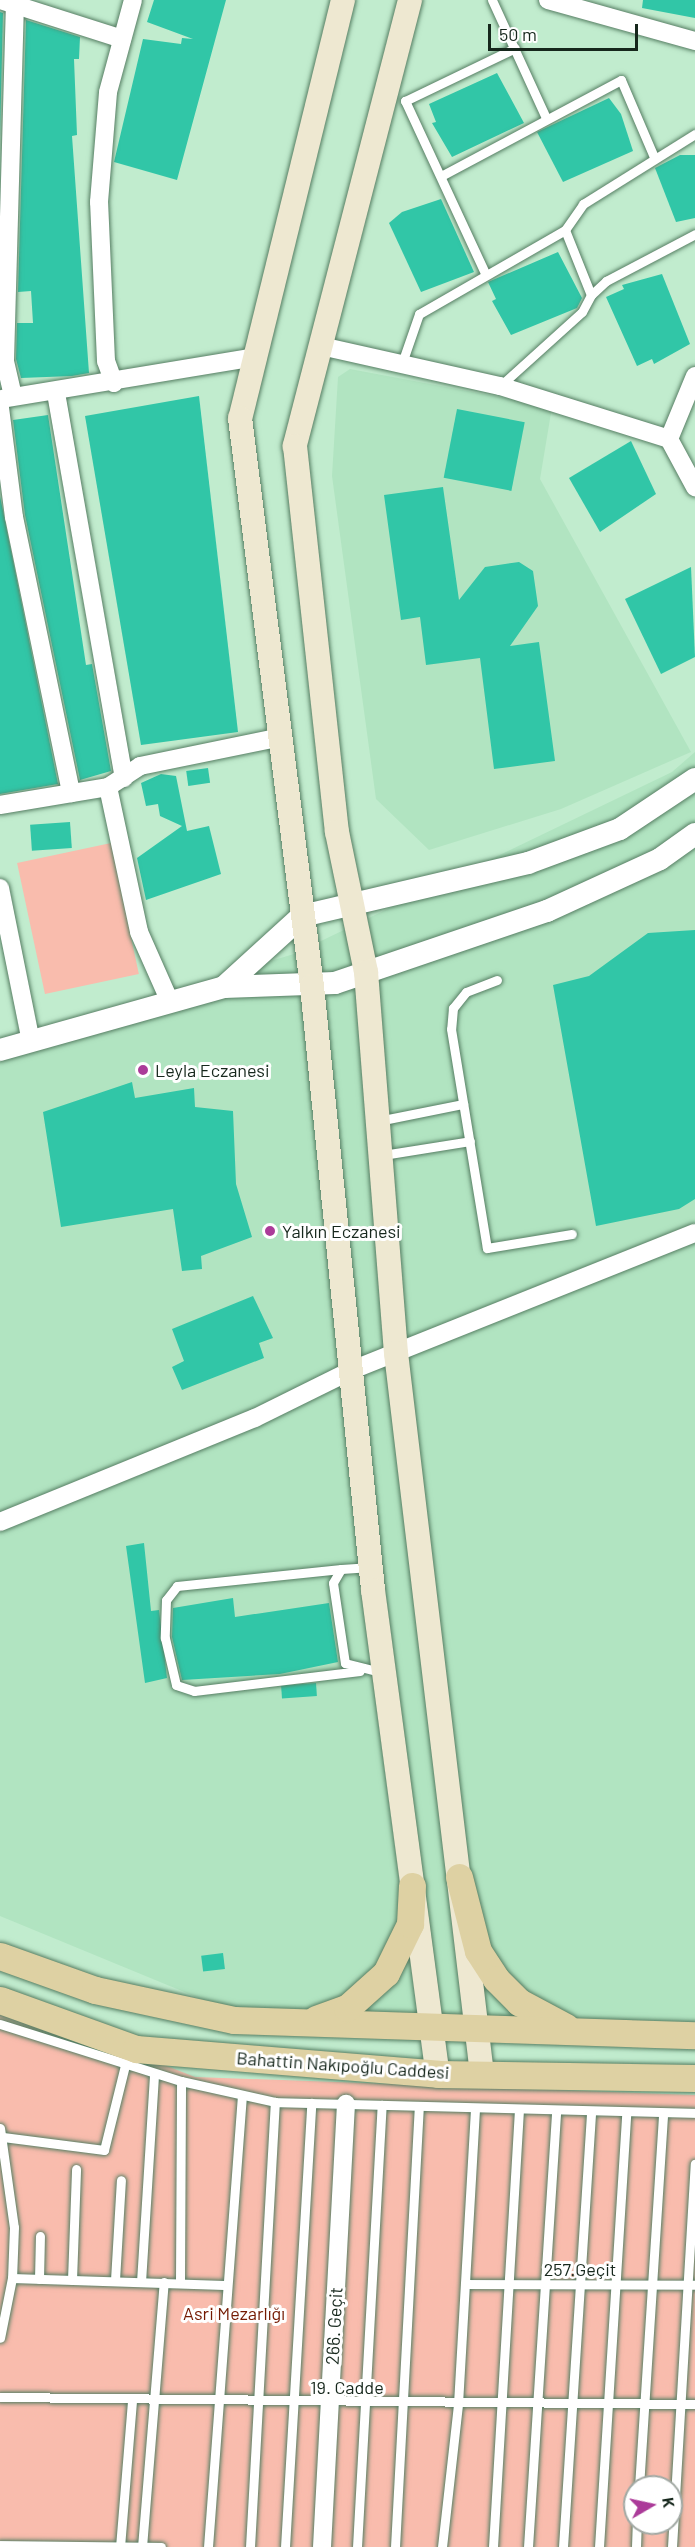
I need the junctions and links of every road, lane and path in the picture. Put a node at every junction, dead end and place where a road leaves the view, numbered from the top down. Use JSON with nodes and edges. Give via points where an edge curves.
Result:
{"nodes":[{"id":1,"x":133,"y":0,"type":"edge"},
{"id":2,"x":343,"y":0,"type":"edge"},
{"id":3,"x":411,"y":0,"type":"edge"},
{"id":4,"x":492,"y":0,"type":"edge"},
{"id":5,"x":548,"y":0,"type":"edge"},
{"id":6,"x":8,"y":2,"type":"edge"},
{"id":7,"x":122,"y":39,"type":"junction"},
{"id":8,"x":695,"y":41,"type":"edge"},
{"id":9,"x":515,"y":48,"type":"junction"},
{"id":10,"x":546,"y":118,"type":"junction"},
{"id":11,"x":695,"y":134,"type":"edge"},
{"id":12,"x":654,"y":157,"type":"junction"},
{"id":13,"x":441,"y":176,"type":"junction"},
{"id":14,"x":565,"y":230,"type":"junction"},
{"id":15,"x":695,"y":234,"type":"edge"},
{"id":16,"x":485,"y":273,"type":"junction"},
{"id":17,"x":591,"y":295,"type":"junction"},
{"id":18,"x":321,"y":346,"type":"junction"},
{"id":19,"x":251,"y":358,"type":"junction"},
{"id":20,"x":402,"y":363,"type":"junction"},
{"id":21,"x":695,"y":376,"type":"edge"},
{"id":22,"x":114,"y":383,"type":"junction"},
{"id":23,"x":500,"y":386,"type":"junction"},
{"id":24,"x":56,"y":393,"type":"junction"},
{"id":25,"x":4,"y":401,"type":"edge"},
{"id":26,"x":669,"y":439,"type":"junction"},
{"id":27,"x":695,"y":487,"type":"edge"},
{"id":28,"x":278,"y":738,"type":"junction"},
{"id":29,"x":124,"y":778,"type":"junction"},
{"id":30,"x":695,"y":779,"type":"edge"},
{"id":31,"x":108,"y":787,"type":"junction"},
{"id":32,"x":71,"y":794,"type":"junction"},
{"id":33,"x":0,"y":805,"type":"edge"},
{"id":34,"x":695,"y":834,"type":"edge"},
{"id":35,"x":0,"y":888,"type":"edge"},
{"id":36,"x":356,"y":902,"type":"junction"},
{"id":37,"x":302,"y":916,"type":"junction"},
{"id":38,"x":366,"y":972,"type":"junction"},
{"id":39,"x":496,"y":980,"type":"dead end"},
{"id":40,"x":312,"y":986,"type":"junction"},
{"id":41,"x":224,"y":987,"type":"junction"},
{"id":42,"x":170,"y":1002,"type":"junction"},
{"id":43,"x":31,"y":1042,"type":"junction"},
{"id":44,"x":0,"y":1050,"type":"edge"},
{"id":45,"x":464,"y":1104,"type":"junction"},
{"id":46,"x":378,"y":1121,"type":"junction"},
{"id":47,"x":470,"y":1141,"type":"junction"},
{"id":48,"x":380,"y":1155,"type":"junction"},
{"id":49,"x":695,"y":1233,"type":"edge"},
{"id":50,"x":572,"y":1234,"type":"dead end"},
{"id":51,"x":396,"y":1353,"type":"junction"},
{"id":52,"x":352,"y":1370,"type":"junction"},
{"id":53,"x":0,"y":1522,"type":"edge"},
{"id":54,"x":371,"y":1567,"type":"junction"},
{"id":55,"x":340,"y":1569,"type":"junction"},
{"id":56,"x":360,"y":1671,"type":"junction"},
{"id":57,"x":384,"y":1673,"type":"junction"},
{"id":58,"x":459,"y":1877,"type":"junction"},
{"id":59,"x":412,"y":1886,"type":"junction"},
{"id":60,"x":0,"y":1956,"type":"edge"},
{"id":61,"x":0,"y":2000,"type":"edge"},
{"id":62,"x":293,"y":2022,"type":"junction"},
{"id":63,"x":0,"y":2024,"type":"edge"},
{"id":64,"x":432,"y":2027,"type":"junction"},
{"id":65,"x":475,"y":2029,"type":"junction"},
{"id":66,"x":578,"y":2031,"type":"junction"},
{"id":67,"x":695,"y":2035,"type":"edge"},
{"id":68,"x":125,"y":2065,"type":"junction"},
{"id":69,"x":154,"y":2073,"type":"junction"},
{"id":70,"x":438,"y":2074,"type":"junction"},
{"id":71,"x":482,"y":2074,"type":"junction"},
{"id":72,"x":695,"y":2078,"type":"edge"},
{"id":73,"x":181,"y":2081,"type":"junction"},
{"id":74,"x":242,"y":2097,"type":"junction"},
{"id":75,"x":275,"y":2102,"type":"junction"},
{"id":76,"x":311,"y":2103,"type":"junction"},
{"id":77,"x":346,"y":2104,"type":"junction"},
{"id":78,"x":382,"y":2105,"type":"junction"},
{"id":79,"x":419,"y":2107,"type":"junction"},
{"id":80,"x":475,"y":2108,"type":"junction"},
{"id":81,"x":519,"y":2110,"type":"junction"},
{"id":82,"x":556,"y":2111,"type":"junction"},
{"id":83,"x":591,"y":2112,"type":"junction"},
{"id":84,"x":663,"y":2113,"type":"junction"},
{"id":85,"x":695,"y":2113,"type":"edge"},
{"id":86,"x":626,"y":2114,"type":"junction"},
{"id":87,"x":1,"y":2132,"type":"edge"},
{"id":88,"x":695,"y":2164,"type":"edge"},
{"id":89,"x":76,"y":2169,"type":"dead end"},
{"id":90,"x":121,"y":2180,"type":"dead end"},
{"id":91,"x":40,"y":2236,"type":"dead end"},
{"id":92,"x":12,"y":2278,"type":"junction"},
{"id":93,"x":39,"y":2279,"type":"junction"},
{"id":94,"x":72,"y":2280,"type":"junction"},
{"id":95,"x":115,"y":2280,"type":"junction"},
{"id":96,"x":141,"y":2282,"type":"junction"},
{"id":97,"x":164,"y":2282,"type":"junction"},
{"id":98,"x":180,"y":2282,"type":"junction"},
{"id":99,"x":465,"y":2284,"type":"junction"},
{"id":100,"x":224,"y":2285,"type":"junction"},
{"id":101,"x":508,"y":2285,"type":"junction"},
{"id":102,"x":544,"y":2285,"type":"junction"},
{"id":103,"x":580,"y":2285,"type":"junction"},
{"id":104,"x":616,"y":2285,"type":"junction"},
{"id":105,"x":652,"y":2285,"type":"junction"},
{"id":106,"x":691,"y":2286,"type":"edge"},
{"id":107,"x":0,"y":2338,"type":"edge"},
{"id":108,"x":0,"y":2397,"type":"edge"},
{"id":109,"x":132,"y":2400,"type":"junction"},
{"id":110,"x":157,"y":2401,"type":"junction"},
{"id":111,"x":258,"y":2402,"type":"junction"},
{"id":112,"x":220,"y":2403,"type":"junction"},
{"id":113,"x":296,"y":2403,"type":"junction"},
{"id":114,"x":330,"y":2404,"type":"junction"},
{"id":115,"x":365,"y":2404,"type":"junction"},
{"id":116,"x":403,"y":2404,"type":"junction"},
{"id":117,"x":458,"y":2404,"type":"junction"},
{"id":118,"x":501,"y":2404,"type":"junction"},
{"id":119,"x":536,"y":2404,"type":"junction"},
{"id":120,"x":573,"y":2404,"type":"junction"},
{"id":121,"x":609,"y":2404,"type":"junction"},
{"id":122,"x":644,"y":2404,"type":"junction"},
{"id":123,"x":679,"y":2404,"type":"junction"},
{"id":124,"x":695,"y":2404,"type":"edge"},
{"id":125,"x":640,"y":2475,"type":"edge"},
{"id":126,"x":0,"y":2545,"type":"edge"},
{"id":127,"x":120,"y":2546,"type":"edge"},
{"id":128,"x":144,"y":2547,"type":"edge"},
{"id":129,"x":161,"y":2547,"type":"edge"},
{"id":130,"x":208,"y":2547,"type":"edge"},
{"id":131,"x":250,"y":2547,"type":"edge"},
{"id":132,"x":285,"y":2547,"type":"edge"},
{"id":133,"x":322,"y":2547,"type":"edge"},
{"id":134,"x":357,"y":2547,"type":"edge"},
{"id":135,"x":395,"y":2547,"type":"edge"},
{"id":136,"x":442,"y":2547,"type":"edge"},
{"id":137,"x":493,"y":2547,"type":"edge"},
{"id":138,"x":528,"y":2547,"type":"edge"},
{"id":139,"x":563,"y":2547,"type":"edge"},
{"id":140,"x":599,"y":2547,"type":"edge"},
{"id":141,"x":672,"y":2547,"type":"edge"}],
"edges":[{"from":1,"to":7,"type":"street"},
{"from":2,"to":19,"type":"main road"},
{"from":3,"to":18,"type":"main road"},
{"from":4,"to":9,"type":"lane"},
{"from":5,"to":8,"type":"street"},
{"from":6,"to":7,"type":"street"},
{"from":6,"to":25,"type":"street"},
{"from":7,"to":22,"type":"street","via":[[108,92],[99,202],[106,361]]},
{"from":9,"to":10,"type":"lane"},
{"from":9,"to":13,"type":"lane","via":[[405,101]]},
{"from":10,"to":12,"type":"lane","via":[[621,80]]},
{"from":10,"to":13,"type":"lane","via":[[498,150]]},
{"from":11,"to":12,"type":"lane"},
{"from":12,"to":14,"type":"lane","via":[[583,204]]},
{"from":13,"to":16,"type":"lane"},
{"from":14,"to":16,"type":"lane"},
{"from":14,"to":17,"type":"lane"},
{"from":15,"to":17,"type":"lane","via":[[606,281]]},
{"from":16,"to":20,"type":"lane","via":[[419,314]]},
{"from":17,"to":23,"type":"lane","via":[[582,312]]},
{"from":18,"to":20,"type":"street"},
{"from":18,"to":36,"type":"main road","via":[[295,446],[337,832]]},
{"from":19,"to":22,"type":"street"},
{"from":19,"to":28,"type":"main road","via":[[240,418]]},
{"from":20,"to":23,"type":"street"},
{"from":21,"to":26,"type":"street"},
{"from":22,"to":24,"type":"street"},
{"from":23,"to":26,"type":"street"},
{"from":24,"to":25,"type":"street"},
{"from":24,"to":29,"type":"street"},
{"from":25,"to":32,"type":"street","via":[[18,538]]},
{"from":26,"to":27,"type":"street"},
{"from":28,"to":29,"type":"street","via":[[140,766]]},
{"from":28,"to":37,"type":"main road"},
{"from":29,"to":31,"type":"street"},
{"from":30,"to":36,"type":"street","via":[[620,829],[539,859]]},
{"from":31,"to":32,"type":"street"},
{"from":31,"to":42,"type":"street","via":[[139,932]]},
{"from":32,"to":33,"type":"street"},
{"from":34,"to":38,"type":"street","via":[[660,859],[547,911]]},
{"from":35,"to":43,"type":"street"},
{"from":36,"to":37,"type":"street"},
{"from":36,"to":38,"type":"main road"},
{"from":37,"to":40,"type":"main road"},
{"from":37,"to":41,"type":"street"},
{"from":38,"to":40,"type":"street"},
{"from":38,"to":46,"type":"main road"},
{"from":39,"to":45,"type":"lane","via":[[466,992],[453,1008],[451,1029]]},
{"from":40,"to":41,"type":"street"},
{"from":40,"to":52,"type":"main road"},
{"from":41,"to":42,"type":"street"},
{"from":42,"to":43,"type":"street"},
{"from":43,"to":44,"type":"street"},
{"from":45,"to":46,"type":"lane"},
{"from":45,"to":47,"type":"lane"},
{"from":46,"to":48,"type":"main road"},
{"from":47,"to":48,"type":"lane"},
{"from":47,"to":50,"type":"lane","via":[[487,1248]]},
{"from":48,"to":51,"type":"main road"},
{"from":49,"to":51,"type":"street"},
{"from":51,"to":52,"type":"street"},
{"from":51,"to":58,"type":"main road"},
{"from":52,"to":53,"type":"street","via":[[255,1418]]},
{"from":52,"to":54,"type":"main road"},
{"from":54,"to":55,"type":"lane"},
{"from":54,"to":57,"type":"main road"},
{"from":55,"to":56,"type":"lane","via":[[333,1583],[345,1664]]},
{"from":55,"to":56,"type":"lane","via":[[177,1586],[166,1600],[165,1638],[176,1685],[194,1691]]},
{"from":56,"to":57,"type":"lane"},
{"from":57,"to":59,"type":"main road"},
{"from":58,"to":65,"type":"main road"},
{"from":58,"to":66,"type":"main road","via":[[478,1951],[496,1979],[519,2002]]},
{"from":59,"to":62,"type":"main road","via":[[410,1924],[386,1972],[347,2008]]},
{"from":59,"to":64,"type":"main road"},
{"from":60,"to":62,"type":"main road","name":"Bahattin Nakıpoğlu Caddesi","via":[[95,1990],[234,2020]]},
{"from":61,"to":70,"type":"main road","name":"Bahattin Nakıpoğlu Caddesi","via":[[136,2049]]},
{"from":62,"to":64,"type":"main road","name":"Bahattin Nakıpoğlu Caddesi"},
{"from":63,"to":68,"type":"lane"},
{"from":64,"to":65,"type":"main road","name":"Bahattin Nakıpoğlu Caddesi"},
{"from":64,"to":70,"type":"main road"},
{"from":65,"to":66,"type":"main road","name":"Bahattin Nakıpoğlu Caddesi"},
{"from":65,"to":71,"type":"main road"},
{"from":66,"to":67,"type":"main road","name":"Bahattin Nakıpoğlu Caddesi"},
{"from":68,"to":69,"type":"lane"},
{"from":68,"to":87,"type":"lane","via":[[104,2150]]},
{"from":69,"to":73,"type":"lane"},
{"from":69,"to":96,"type":"lane"},
{"from":70,"to":71,"type":"main road","name":"Bahattin Nakıpoğlu Caddesi"},
{"from":71,"to":72,"type":"main road","name":"Bahattin Nakıpoğlu Caddesi"},
{"from":73,"to":74,"type":"lane"},
{"from":73,"to":98,"type":"lane"},
{"from":74,"to":75,"type":"lane"},
{"from":74,"to":100,"type":"lane"},
{"from":75,"to":76,"type":"lane"},
{"from":75,"to":111,"type":"lane"},
{"from":76,"to":77,"type":"lane"},
{"from":76,"to":113,"type":"lane"},
{"from":77,"to":78,"type":"lane"},
{"from":77,"to":114,"type":"street","name":"266. Geçit"},
{"from":78,"to":79,"type":"lane"},
{"from":78,"to":115,"type":"lane"},
{"from":79,"to":80,"type":"lane"},
{"from":79,"to":116,"type":"lane"},
{"from":80,"to":81,"type":"lane"},
{"from":80,"to":99,"type":"lane"},
{"from":81,"to":82,"type":"lane"},
{"from":81,"to":101,"type":"lane"},
{"from":82,"to":83,"type":"lane"},
{"from":82,"to":102,"type":"lane"},
{"from":83,"to":86,"type":"lane"},
{"from":83,"to":103,"type":"lane"},
{"from":84,"to":85,"type":"lane"},
{"from":84,"to":86,"type":"lane"},
{"from":84,"to":105,"type":"lane"},
{"from":86,"to":104,"type":"lane"},
{"from":87,"to":92,"type":"lane","via":[[14,2227]]},
{"from":88,"to":106,"type":"lane"},
{"from":89,"to":94,"type":"lane"},
{"from":90,"to":95,"type":"lane"},
{"from":91,"to":93,"type":"lane"},
{"from":92,"to":93,"type":"lane"},
{"from":92,"to":107,"type":"lane"},
{"from":93,"to":94,"type":"lane"},
{"from":94,"to":95,"type":"lane"},
{"from":95,"to":96,"type":"lane"},
{"from":96,"to":97,"type":"lane"},
{"from":97,"to":98,"type":"lane"},
{"from":97,"to":110,"type":"lane"},
{"from":98,"to":100,"type":"lane"},
{"from":99,"to":101,"type":"lane","name":"257.Geçit"},
{"from":99,"to":117,"type":"lane"},
{"from":100,"to":112,"type":"lane"},
{"from":101,"to":102,"type":"lane","name":"257.Geçit"},
{"from":101,"to":118,"type":"lane"},
{"from":102,"to":103,"type":"lane","name":"257.Geçit"},
{"from":102,"to":119,"type":"lane"},
{"from":103,"to":104,"type":"lane","name":"257.Geçit"},
{"from":103,"to":120,"type":"lane"},
{"from":104,"to":105,"type":"lane","name":"257.Geçit"},
{"from":104,"to":121,"type":"lane"},
{"from":105,"to":106,"type":"lane","name":"257.Geçit"},
{"from":105,"to":122,"type":"lane"},
{"from":106,"to":123,"type":"lane"},
{"from":108,"to":109,"type":"lane","name":"19. Cadde"},
{"from":109,"to":110,"type":"lane","name":"19. Cadde"},
{"from":109,"to":127,"type":"lane"},
{"from":110,"to":112,"type":"lane","name":"19. Cadde"},
{"from":110,"to":128,"type":"lane"},
{"from":111,"to":112,"type":"lane","name":"19. Cadde"},
{"from":111,"to":113,"type":"lane","name":"19. Cadde"},
{"from":111,"to":131,"type":"lane"},
{"from":112,"to":130,"type":"lane"},
{"from":113,"to":114,"type":"lane","name":"19. Cadde"},
{"from":113,"to":132,"type":"lane"},
{"from":114,"to":115,"type":"lane","name":"19. Cadde"},
{"from":114,"to":133,"type":"street","name":"266. Geçit"},
{"from":115,"to":116,"type":"lane","name":"19. Cadde"},
{"from":115,"to":134,"type":"lane"},
{"from":116,"to":117,"type":"lane","name":"19. Cadde"},
{"from":116,"to":135,"type":"lane"},
{"from":117,"to":118,"type":"lane","name":"19. Cadde"},
{"from":117,"to":136,"type":"lane"},
{"from":118,"to":119,"type":"lane","name":"19. Cadde"},
{"from":118,"to":137,"type":"lane"},
{"from":119,"to":120,"type":"lane","name":"19. Cadde"},
{"from":119,"to":138,"type":"lane"},
{"from":120,"to":121,"type":"lane","name":"19. Cadde"},
{"from":120,"to":139,"type":"lane"},
{"from":121,"to":122,"type":"lane","name":"19. Cadde"},
{"from":121,"to":140,"type":"lane"},
{"from":122,"to":123,"type":"lane","name":"19. Cadde"},
{"from":122,"to":125,"type":"lane"},
{"from":123,"to":124,"type":"lane","name":"19. Cadde"},
{"from":123,"to":141,"type":"lane"},
{"from":126,"to":127,"type":"lane"},
{"from":127,"to":128,"type":"lane"},
{"from":128,"to":129,"type":"lane"}]}
